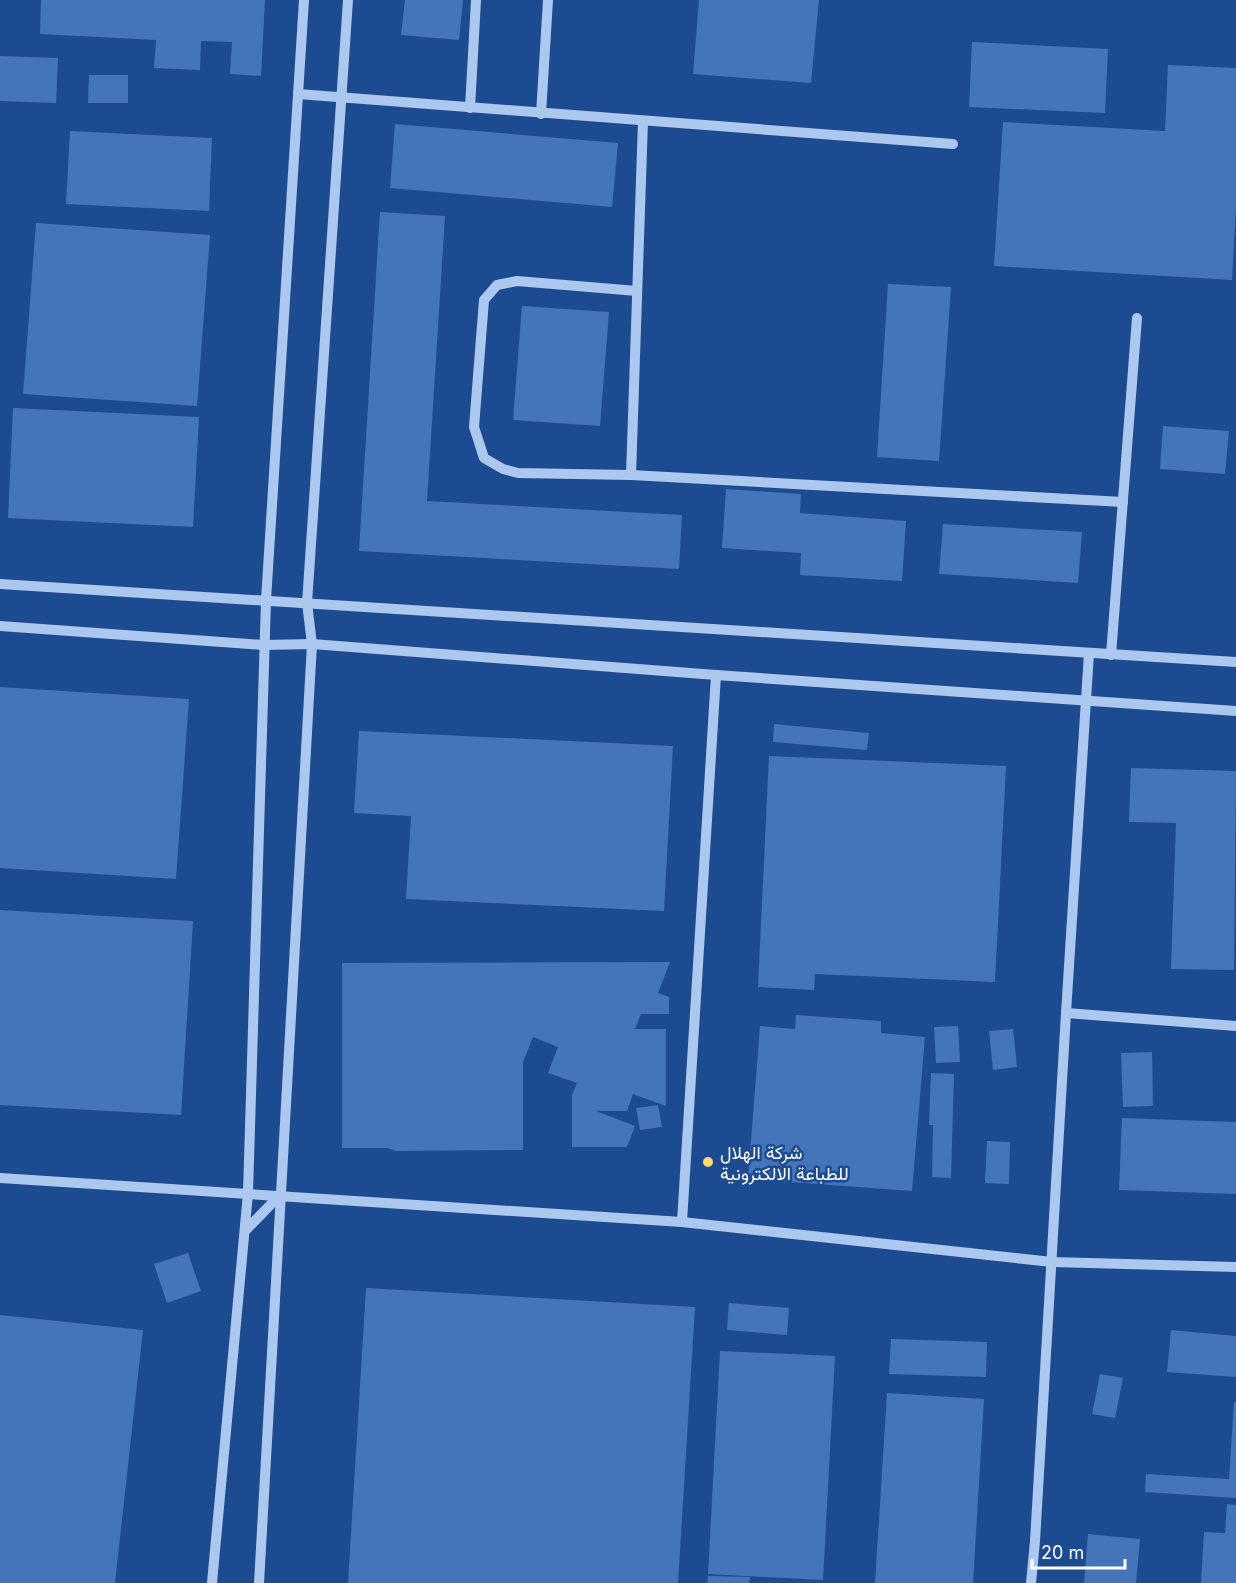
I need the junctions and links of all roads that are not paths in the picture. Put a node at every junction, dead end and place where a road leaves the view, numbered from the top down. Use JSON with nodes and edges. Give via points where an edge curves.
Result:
{"nodes":[{"id":1,"x":304,"y":0,"type":"edge"},
{"id":2,"x":348,"y":0,"type":"edge"},
{"id":3,"x":476,"y":0,"type":"edge"},
{"id":4,"x":548,"y":0,"type":"edge"},
{"id":5,"x":298,"y":94,"type":"junction"},
{"id":6,"x":341,"y":99,"type":"junction"},
{"id":7,"x":470,"y":108,"type":"junction"},
{"id":8,"x":541,"y":114,"type":"junction"},
{"id":9,"x":643,"y":121,"type":"junction"},
{"id":10,"x":953,"y":144,"type":"dead end"},
{"id":11,"x":637,"y":291,"type":"junction"},
{"id":12,"x":1137,"y":318,"type":"dead end"},
{"id":13,"x":631,"y":475,"type":"junction"},
{"id":14,"x":1122,"y":502,"type":"junction"},
{"id":15,"x":0,"y":584,"type":"edge"},
{"id":16,"x":266,"y":600,"type":"junction"},
{"id":17,"x":307,"y":603,"type":"junction"},
{"id":18,"x":0,"y":626,"type":"edge"},
{"id":19,"x":312,"y":644,"type":"junction"},
{"id":20,"x":264,"y":645,"type":"junction"},
{"id":21,"x":1089,"y":653,"type":"junction"},
{"id":22,"x":1111,"y":655,"type":"junction"},
{"id":23,"x":1236,"y":662,"type":"edge"},
{"id":24,"x":716,"y":675,"type":"junction"},
{"id":25,"x":1087,"y":701,"type":"junction"},
{"id":26,"x":1236,"y":711,"type":"edge"},
{"id":27,"x":1066,"y":1013,"type":"junction"},
{"id":28,"x":1236,"y":1026,"type":"edge"},
{"id":29,"x":0,"y":1178,"type":"edge"},
{"id":30,"x":248,"y":1193,"type":"junction"},
{"id":31,"x":280,"y":1195,"type":"junction"},
{"id":32,"x":682,"y":1222,"type":"junction"},
{"id":33,"x":245,"y":1231,"type":"junction"},
{"id":34,"x":1052,"y":1262,"type":"junction"},
{"id":35,"x":1236,"y":1267,"type":"edge"},
{"id":36,"x":212,"y":1583,"type":"edge"},
{"id":37,"x":259,"y":1583,"type":"edge"},
{"id":38,"x":1031,"y":1583,"type":"edge"}],
"edges":[{"from":1,"to":5,"type":"street"},
{"from":2,"to":6,"type":"street"},
{"from":3,"to":7,"type":"street"},
{"from":4,"to":8,"type":"street"},
{"from":5,"to":6,"type":"street"},
{"from":5,"to":16,"type":"street"},
{"from":6,"to":7,"type":"street"},
{"from":6,"to":17,"type":"street"},
{"from":7,"to":8,"type":"street"},
{"from":8,"to":9,"type":"street"},
{"from":9,"to":10,"type":"street"},
{"from":9,"to":11,"type":"street"},
{"from":11,"to":13,"type":"street"},
{"from":11,"to":13,"type":"street","via":[[517,282],[497,285],[484,300],[474,427],[484,458],[503,469],[518,473]]},
{"from":12,"to":14,"type":"street"},
{"from":13,"to":14,"type":"street"},
{"from":14,"to":22,"type":"street"},
{"from":15,"to":16,"type":"street"},
{"from":16,"to":17,"type":"street"},
{"from":16,"to":20,"type":"street"},
{"from":17,"to":19,"type":"street"},
{"from":17,"to":21,"type":"street"},
{"from":18,"to":20,"type":"street"},
{"from":19,"to":20,"type":"street"},
{"from":19,"to":24,"type":"street"},
{"from":19,"to":31,"type":"street"},
{"from":20,"to":30,"type":"street"},
{"from":21,"to":22,"type":"street"},
{"from":21,"to":25,"type":"street"},
{"from":22,"to":23,"type":"street"},
{"from":24,"to":25,"type":"street"},
{"from":24,"to":32,"type":"street"},
{"from":25,"to":26,"type":"street"},
{"from":25,"to":27,"type":"street"},
{"from":27,"to":28,"type":"street"},
{"from":27,"to":34,"type":"street"},
{"from":29,"to":30,"type":"street"},
{"from":30,"to":31,"type":"street"},
{"from":30,"to":33,"type":"street"},
{"from":31,"to":32,"type":"street"},
{"from":31,"to":33,"type":"street"},
{"from":31,"to":37,"type":"street"},
{"from":32,"to":34,"type":"street"},
{"from":33,"to":36,"type":"street"},
{"from":34,"to":35,"type":"street"},
{"from":34,"to":38,"type":"street"}]}
